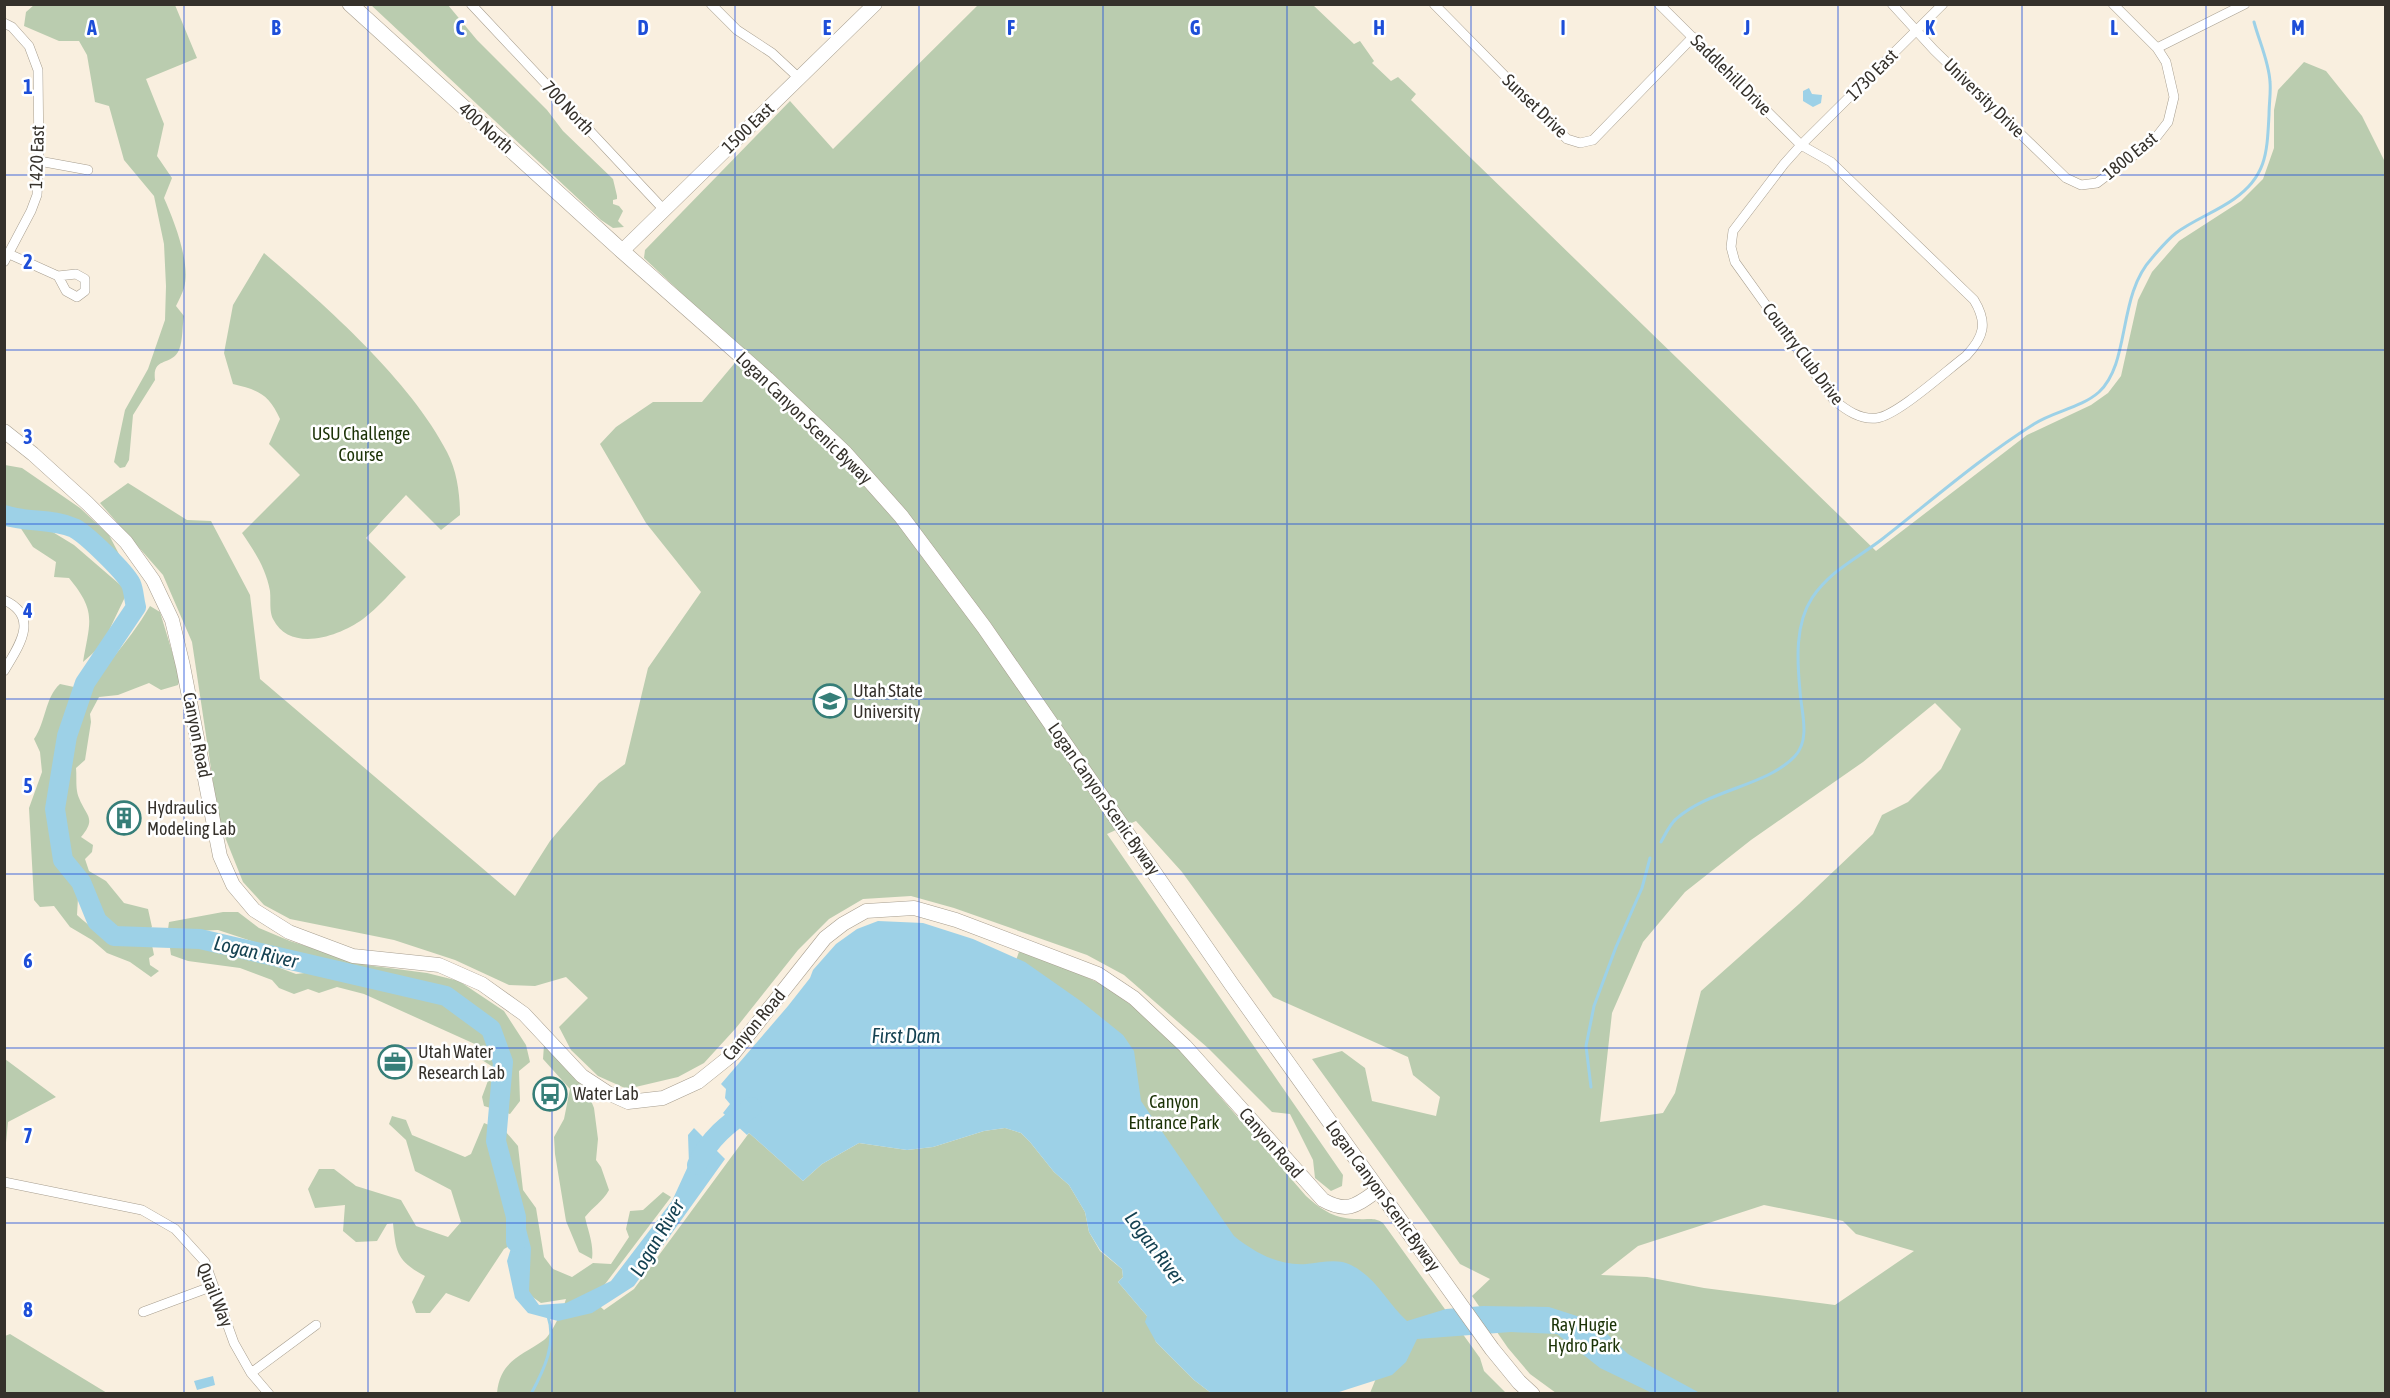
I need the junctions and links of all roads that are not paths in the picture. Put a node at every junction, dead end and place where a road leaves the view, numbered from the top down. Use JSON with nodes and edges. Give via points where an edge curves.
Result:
{"nodes":[{"id":1,"x":350,"y":4,"type":"edge"},
{"id":2,"x":471,"y":4,"type":"edge"},
{"id":3,"x":711,"y":4,"type":"edge"},
{"id":4,"x":875,"y":4,"type":"edge"},
{"id":5,"x":1434,"y":4,"type":"edge"},
{"id":6,"x":1659,"y":4,"type":"edge"},
{"id":7,"x":1892,"y":4,"type":"edge"},
{"id":8,"x":1943,"y":4,"type":"edge"},
{"id":9,"x":2113,"y":4,"type":"edge"},
{"id":10,"x":2245,"y":4,"type":"edge"},
{"id":11,"x":4,"y":23,"type":"edge"},
{"id":12,"x":1918,"y":30,"type":"junction"},
{"id":13,"x":1693,"y":37,"type":"junction"},
{"id":14,"x":2157,"y":48,"type":"junction"},
{"id":15,"x":800,"y":79,"type":"junction"},
{"id":16,"x":1802,"y":145,"type":"junction"},
{"id":17,"x":39,"y":160,"type":"junction"},
{"id":18,"x":88,"y":170,"type":"dead end"},
{"id":19,"x":2081,"y":184,"type":"joint"},
{"id":20,"x":665,"y":211,"type":"junction"},
{"id":21,"x":622,"y":252,"type":"junction"},
{"id":22,"x":7,"y":258,"type":"edge"},
{"id":23,"x":58,"y":276,"type":"dead end"},
{"id":24,"x":4,"y":431,"type":"edge"},
{"id":25,"x":4,"y":600,"type":"edge"},
{"id":26,"x":4,"y":671,"type":"edge"},
{"id":27,"x":4,"y":1182,"type":"edge"},
{"id":28,"x":1378,"y":1190,"type":"junction"},
{"id":29,"x":213,"y":1286,"type":"junction"},
{"id":30,"x":143,"y":1312,"type":"dead end"},
{"id":31,"x":316,"y":1325,"type":"dead end"},
{"id":32,"x":251,"y":1373,"type":"junction"},
{"id":33,"x":269,"y":1394,"type":"edge"},
{"id":34,"x":1532,"y":1394,"type":"edge"}],
"edges":[{"from":1,"to":21,"type":"main road","name":"400 North"},
{"from":2,"to":20,"type":"street","name":"700 North"},
{"from":3,"to":15,"type":"street","via":[[737,30],[772,53]]},
{"from":4,"to":15,"type":"street","name":"1500 East"},
{"from":5,"to":13,"type":"street","name":"Sunset Drive","via":[[1567,139],[1580,142],[1593,140]]},
{"from":6,"to":13,"type":"street","name":"Saddlehill Drive"},
{"from":7,"to":12,"type":"street","name":"University Drive"},
{"from":8,"to":12,"type":"street","name":"1730 East"},
{"from":9,"to":14,"type":"street"},
{"from":10,"to":14,"type":"street"},
{"from":11,"to":17,"type":"street","name":"1420 East","via":[[29,46],[38,70]]},
{"from":12,"to":16,"type":"street","name":"1730 East"},
{"from":12,"to":19,"type":"street","name":"University Drive","via":[[2066,178]]},
{"from":13,"to":16,"type":"street","name":"Saddlehill Drive"},
{"from":14,"to":19,"type":"street","name":"1800 East","via":[[2166,62],[2174,97],[2168,122],[2154,140],[2097,183]]},
{"from":15,"to":20,"type":"street","name":"1500 East"},
{"from":16,"to":16,"type":"street","name":"Country Club Drive","via":[[1831,162],[1974,300],[1982,313],[1982,333],[1966,356],[1891,412],[1876,418],[1858,416],[1834,400],[1735,262],[1731,247],[1733,231]]},
{"from":17,"to":18,"type":"street"},
{"from":17,"to":22,"type":"street","name":"1420 East","via":[[37,195]]},
{"from":20,"to":21,"type":"street","name":"1500 East"},
{"from":21,"to":28,"type":"main road","name":"Logan Canyon Scenic Byway","via":[[767,379],[845,453],[901,516],[984,627]]},
{"from":22,"to":23,"type":"street"},
{"from":24,"to":28,"type":"street","name":"Canyon Road","via":[[87,503],[126,542],[153,580],[172,620],[220,856],[233,885],[254,910],[289,932],[353,956],[439,965],[482,984],[524,1014],[582,1076],[628,1102],[663,1098],[698,1082],[733,1054],[825,938],[843,924],[866,911],[914,908],[1098,974],[1134,998],[1185,1046],[1323,1200],[1342,1208],[1353,1206]]},
{"from":25,"to":26,"type":"street","via":[[24,620],[24,636]]},
{"from":27,"to":29,"type":"street","name":"Quail Way","via":[[142,1210],[175,1229],[205,1262]]},
{"from":28,"to":34,"type":"main road","name":"Logan Canyon Scenic Byway","via":[[1492,1349]]},
{"from":29,"to":30,"type":"street"},
{"from":29,"to":32,"type":"street","name":"Quail Way","via":[[234,1343]]},
{"from":31,"to":32,"type":"street"},
{"from":32,"to":33,"type":"street","name":"Quail Way"}]}
